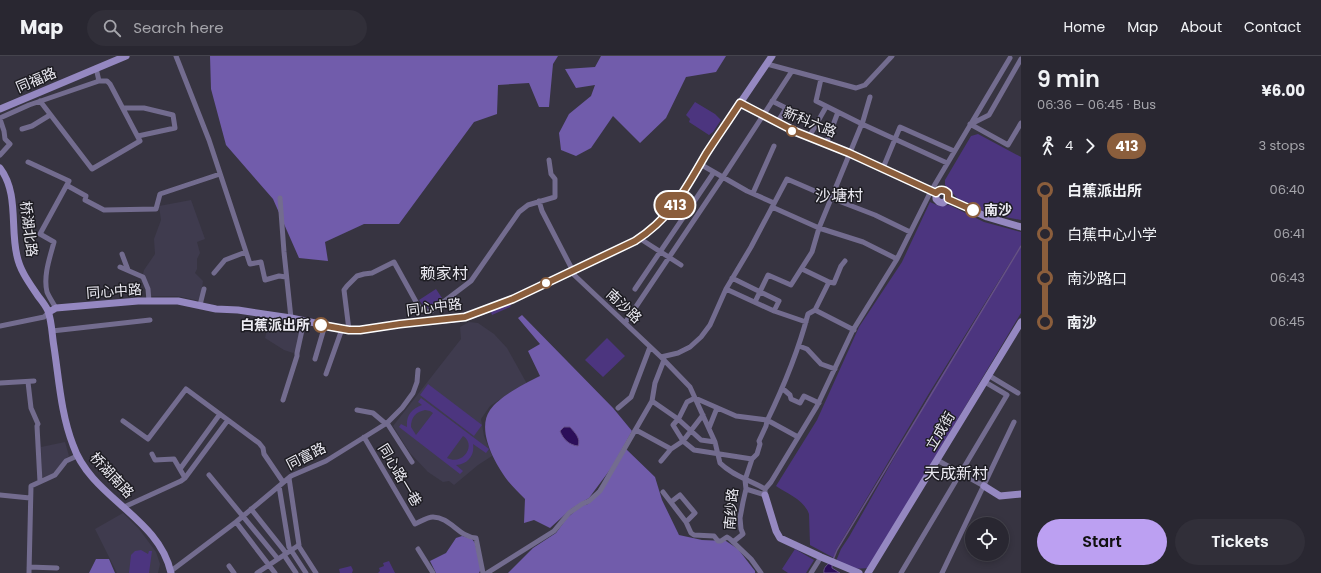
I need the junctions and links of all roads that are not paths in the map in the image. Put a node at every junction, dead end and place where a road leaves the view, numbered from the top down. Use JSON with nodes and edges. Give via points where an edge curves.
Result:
{"nodes":[{"id":1,"x":126,"y":56,"type":"edge"},
{"id":2,"x":176,"y":56,"type":"edge"},
{"id":3,"x":772,"y":56,"type":"edge"},
{"id":4,"x":892,"y":56,"type":"edge"},
{"id":5,"x":1010,"y":58,"type":"dead end"},
{"id":6,"x":1021,"y":59,"type":"edge"},
{"id":7,"x":767,"y":64,"type":"junction"},
{"id":8,"x":96,"y":68,"type":"junction"},
{"id":9,"x":792,"y":71,"type":"junction"},
{"id":10,"x":821,"y":79,"type":"junction"},
{"id":11,"x":99,"y":81,"type":"junction"},
{"id":12,"x":870,"y":97,"type":"dead end"},
{"id":13,"x":40,"y":101,"type":"junction"},
{"id":14,"x":772,"y":101,"type":"junction"},
{"id":15,"x":740,"y":103,"type":"junction"},
{"id":16,"x":826,"y":106,"type":"junction"},
{"id":17,"x":122,"y":108,"type":"junction"},
{"id":18,"x":0,"y":109,"type":"edge"},
{"id":19,"x":838,"y":112,"type":"junction"},
{"id":20,"x":50,"y":115,"type":"junction"},
{"id":21,"x":763,"y":116,"type":"junction"},
{"id":22,"x":0,"y":118,"type":"edge"},
{"id":23,"x":777,"y":123,"type":"junction"},
{"id":24,"x":1021,"y":123,"type":"edge"},
{"id":25,"x":862,"y":124,"type":"junction"},
{"id":26,"x":970,"y":124,"type":"junction"},
{"id":27,"x":22,"y":129,"type":"dead end"},
{"id":28,"x":138,"y":136,"type":"junction"},
{"id":29,"x":808,"y":137,"type":"junction"},
{"id":30,"x":894,"y":139,"type":"junction"},
{"id":31,"x":826,"y":144,"type":"junction"},
{"id":32,"x":774,"y":146,"type":"dead end"},
{"id":33,"x":954,"y":151,"type":"junction"},
{"id":34,"x":849,"y":153,"type":"junction"},
{"id":35,"x":0,"y":155,"type":"edge"},
{"id":36,"x":549,"y":160,"type":"dead end"},
{"id":37,"x":28,"y":162,"type":"dead end"},
{"id":38,"x":947,"y":163,"type":"junction"},
{"id":39,"x":700,"y":164,"type":"junction"},
{"id":40,"x":0,"y":168,"type":"edge"},
{"id":41,"x":883,"y":168,"type":"junction"},
{"id":42,"x":714,"y":172,"type":"junction"},
{"id":43,"x":220,"y":174,"type":"junction"},
{"id":44,"x":723,"y":177,"type":"junction"},
{"id":45,"x":69,"y":187,"type":"junction"},
{"id":46,"x":934,"y":192,"type":"junction"},
{"id":47,"x":753,"y":193,"type":"junction"},
{"id":48,"x":280,"y":198,"type":"dead end"},
{"id":49,"x":831,"y":198,"type":"junction"},
{"id":50,"x":539,"y":201,"type":"junction"},
{"id":51,"x":773,"y":205,"type":"junction"},
{"id":52,"x":1021,"y":227,"type":"edge"},
{"id":53,"x":819,"y":228,"type":"junction"},
{"id":54,"x":910,"y":232,"type":"junction"},
{"id":55,"x":639,"y":238,"type":"junction"},
{"id":56,"x":246,"y":252,"type":"junction"},
{"id":57,"x":660,"y":252,"type":"junction"},
{"id":58,"x":122,"y":254,"type":"dead end"},
{"id":59,"x":670,"y":257,"type":"junction"},
{"id":60,"x":897,"y":259,"type":"junction"},
{"id":61,"x":845,"y":261,"type":"dead end"},
{"id":62,"x":681,"y":265,"type":"dead end"},
{"id":63,"x":120,"y":267,"type":"dead end"},
{"id":64,"x":802,"y":269,"type":"junction"},
{"id":65,"x":128,"y":270,"type":"junction"},
{"id":66,"x":572,"y":271,"type":"junction"},
{"id":67,"x":214,"y":273,"type":"dead end"},
{"id":68,"x":286,"y":277,"type":"junction"},
{"id":69,"x":732,"y":278,"type":"junction"},
{"id":70,"x":830,"y":282,"type":"junction"},
{"id":71,"x":204,"y":289,"type":"dead end"},
{"id":72,"x":635,"y":289,"type":"dead end"},
{"id":73,"x":726,"y":289,"type":"junction"},
{"id":74,"x":760,"y":292,"type":"junction"},
{"id":75,"x":149,"y":301,"type":"junction"},
{"id":76,"x":755,"y":302,"type":"junction"},
{"id":77,"x":200,"y":305,"type":"junction"},
{"id":78,"x":56,"y":308,"type":"junction"},
{"id":79,"x":814,"y":310,"type":"junction"},
{"id":80,"x":425,"y":311,"type":"junction"},
{"id":81,"x":774,"y":311,"type":"junction"},
{"id":82,"x":49,"y":312,"type":"junction"},
{"id":83,"x":291,"y":318,"type":"junction"},
{"id":84,"x":150,"y":320,"type":"dead end"},
{"id":85,"x":304,"y":321,"type":"junction"},
{"id":86,"x":422,"y":322,"type":"junction"},
{"id":87,"x":806,"y":322,"type":"junction"},
{"id":88,"x":1021,"y":322,"type":"edge"},
{"id":89,"x":625,"y":323,"type":"junction"},
{"id":90,"x":325,"y":325,"type":"junction"},
{"id":91,"x":0,"y":326,"type":"edge"},
{"id":92,"x":345,"y":329,"type":"junction"},
{"id":93,"x":854,"y":330,"type":"junction"},
{"id":94,"x":52,"y":331,"type":"junction"},
{"id":95,"x":799,"y":346,"type":"junction"},
{"id":96,"x":650,"y":347,"type":"junction"},
{"id":97,"x":315,"y":359,"type":"dead end"},
{"id":98,"x":662,"y":359,"type":"junction"},
{"id":99,"x":835,"y":369,"type":"junction"},
{"id":100,"x":418,"y":370,"type":"dead end"},
{"id":101,"x":326,"y":374,"type":"dead end"},
{"id":102,"x":987,"y":378,"type":"junction"},
{"id":103,"x":34,"y":381,"type":"dead end"},
{"id":104,"x":28,"y":382,"type":"junction"},
{"id":105,"x":0,"y":383,"type":"edge"},
{"id":106,"x":782,"y":388,"type":"junction"},
{"id":107,"x":1018,"y":393,"type":"dead end"},
{"id":108,"x":695,"y":398,"type":"junction"},
{"id":109,"x":283,"y":400,"type":"dead end"},
{"id":110,"x":652,"y":401,"type":"junction"},
{"id":111,"x":819,"y":403,"type":"junction"},
{"id":112,"x":618,"y":408,"type":"dead end"},
{"id":113,"x":717,"y":408,"type":"junction"},
{"id":114,"x":357,"y":410,"type":"dead end"},
{"id":115,"x":220,"y":414,"type":"junction"},
{"id":116,"x":703,"y":415,"type":"junction"},
{"id":117,"x":678,"y":419,"type":"junction"},
{"id":118,"x":228,"y":420,"type":"junction"},
{"id":119,"x":767,"y":420,"type":"junction"},
{"id":120,"x":123,"y":421,"type":"dead end"},
{"id":121,"x":1014,"y":422,"type":"dead end"},
{"id":122,"x":386,"y":423,"type":"junction"},
{"id":123,"x":709,"y":428,"type":"junction"},
{"id":124,"x":636,"y":430,"type":"junction"},
{"id":125,"x":691,"y":430,"type":"junction"},
{"id":126,"x":798,"y":437,"type":"junction"},
{"id":127,"x":364,"y":438,"type":"junction"},
{"id":128,"x":683,"y":441,"type":"junction"},
{"id":129,"x":715,"y":442,"type":"junction"},
{"id":130,"x":670,"y":449,"type":"junction"},
{"id":131,"x":152,"y":454,"type":"dead end"},
{"id":132,"x":717,"y":454,"type":"junction"},
{"id":133,"x":77,"y":456,"type":"junction"},
{"id":134,"x":752,"y":459,"type":"junction"},
{"id":135,"x":937,"y":460,"type":"junction"},
{"id":136,"x":661,"y":461,"type":"dead end"},
{"id":137,"x":412,"y":462,"type":"dead end"},
{"id":138,"x":180,"y":470,"type":"junction"},
{"id":139,"x":960,"y":473,"type":"junction"},
{"id":140,"x":209,"y":475,"type":"dead end"},
{"id":141,"x":185,"y":478,"type":"junction"},
{"id":142,"x":289,"y":478,"type":"junction"},
{"id":143,"x":745,"y":480,"type":"junction"},
{"id":144,"x":40,"y":482,"type":"junction"},
{"id":145,"x":281,"y":484,"type":"junction"},
{"id":146,"x":984,"y":486,"type":"junction"},
{"id":147,"x":746,"y":489,"type":"junction"},
{"id":148,"x":663,"y":492,"type":"dead end"},
{"id":149,"x":765,"y":492,"type":"junction"},
{"id":150,"x":1021,"y":494,"type":"edge"},
{"id":151,"x":0,"y":495,"type":"edge"},
{"id":152,"x":30,"y":498,"type":"junction"},
{"id":153,"x":671,"y":502,"type":"junction"},
{"id":154,"x":124,"y":507,"type":"junction"},
{"id":155,"x":251,"y":509,"type":"junction"},
{"id":156,"x":243,"y":516,"type":"junction"},
{"id":157,"x":236,"y":522,"type":"junction"},
{"id":158,"x":686,"y":522,"type":"junction"},
{"id":159,"x":733,"y":542,"type":"junction"},
{"id":160,"x":298,"y":546,"type":"junction"},
{"id":161,"x":418,"y":549,"type":"dead end"},
{"id":162,"x":287,"y":553,"type":"junction"},
{"id":163,"x":821,"y":557,"type":"junction"},
{"id":164,"x":278,"y":559,"type":"junction"},
{"id":165,"x":270,"y":564,"type":"junction"},
{"id":166,"x":229,"y":566,"type":"dead end"},
{"id":167,"x":57,"y":568,"type":"dead end"},
{"id":168,"x":29,"y":570,"type":"edge"},
{"id":169,"x":171,"y":572,"type":"edge"},
{"id":170,"x":234,"y":573,"type":"edge"},
{"id":171,"x":257,"y":573,"type":"edge"},
{"id":172,"x":275,"y":573,"type":"edge"},
{"id":173,"x":296,"y":573,"type":"edge"},
{"id":174,"x":306,"y":573,"type":"edge"},
{"id":175,"x":316,"y":573,"type":"edge"},
{"id":176,"x":432,"y":573,"type":"edge"},
{"id":177,"x":483,"y":573,"type":"edge"},
{"id":178,"x":487,"y":573,"type":"edge"},
{"id":179,"x":761,"y":573,"type":"edge"},
{"id":180,"x":811,"y":573,"type":"edge"},
{"id":181,"x":859,"y":573,"type":"edge"},
{"id":182,"x":868,"y":573,"type":"edge"},
{"id":183,"x":901,"y":573,"type":"edge"},
{"id":184,"x":942,"y":573,"type":"edge"}],
"edges":[{"from":1,"to":8,"type":"street","name":"同福路"},
{"from":2,"to":43,"type":"street"},
{"from":3,"to":7,"type":"street","name":"同心中路"},
{"from":4,"to":10,"type":"street","via":[[862,87],[849,87]]},
{"from":5,"to":26,"type":"street"},
{"from":6,"to":26,"type":"street","via":[[989,115]]},
{"from":7,"to":9,"type":"street"},
{"from":7,"to":15,"type":"street","name":"同心中路"},
{"from":8,"to":11,"type":"street"},
{"from":8,"to":18,"type":"street","name":"同福路"},
{"from":9,"to":10,"type":"street"},
{"from":9,"to":14,"type":"street"},
{"from":10,"to":16,"type":"street","via":[[816,101]]},
{"from":11,"to":13,"type":"street"},
{"from":11,"to":17,"type":"street","via":[[108,82]]},
{"from":12,"to":25,"type":"street"},
{"from":13,"to":20,"type":"street"},
{"from":13,"to":22,"type":"street"},
{"from":14,"to":21,"type":"street"},
{"from":14,"to":23,"type":"street","via":[[786,108]]},
{"from":15,"to":21,"type":"street","name":"新科六路"},
{"from":15,"to":39,"type":"street","name":"同心中路"},
{"from":16,"to":19,"type":"street"},
{"from":16,"to":29,"type":"street"},
{"from":17,"to":28,"type":"street"},
{"from":17,"to":28,"type":"street","via":[[144,108],[172,115],[175,128]]},
{"from":19,"to":25,"type":"street"},
{"from":19,"to":31,"type":"street"},
{"from":20,"to":27,"type":"street"},
{"from":20,"to":28,"type":"street","via":[[92,169],[140,141]]},
{"from":21,"to":23,"type":"street","name":"新科六路"},
{"from":21,"to":44,"type":"street"},
{"from":22,"to":35,"type":"street","via":[[5,139],[10,144]]},
{"from":23,"to":29,"type":"street","name":"新科六路"},
{"from":24,"to":26,"type":"street","via":[[1008,145]]},
{"from":25,"to":30,"type":"street"},
{"from":25,"to":34,"type":"street"},
{"from":26,"to":33,"type":"street"},
{"from":29,"to":31,"type":"street","name":"新科六路"},
{"from":30,"to":33,"type":"street","via":[[900,127]]},
{"from":30,"to":38,"type":"street"},
{"from":30,"to":41,"type":"street"},
{"from":31,"to":34,"type":"street","name":"新科六路"},
{"from":32,"to":47,"type":"street"},
{"from":33,"to":38,"type":"street"},
{"from":34,"to":41,"type":"street","name":"新科六路"},
{"from":34,"to":49,"type":"street"},
{"from":36,"to":50,"type":"street","via":[[551,174],[555,179],[555,197]]},
{"from":37,"to":45,"type":"street","via":[[69,181]]},
{"from":38,"to":46,"type":"street"},
{"from":39,"to":42,"type":"street"},
{"from":39,"to":55,"type":"street","name":"同心中路","via":[[670,211]]},
{"from":40,"to":82,"type":"street","name":"桥湖北路","via":[[5,175],[12,198],[17,258],[26,278]]},
{"from":41,"to":46,"type":"street","name":"新科六路"},
{"from":42,"to":44,"type":"street"},
{"from":42,"to":57,"type":"street"},
{"from":43,"to":45,"type":"street","via":[[160,194],[156,209],[104,210],[85,200],[86,196]]},
{"from":43,"to":56,"type":"street"},
{"from":44,"to":47,"type":"street"},
{"from":44,"to":59,"type":"street"},
{"from":45,"to":78,"type":"street","via":[[40,234],[54,242],[47,282],[48,292]]},
{"from":46,"to":52,"type":"street","name":"新科六路","via":[[939,202],[948,199],[987,217]]},
{"from":46,"to":54,"type":"street"},
{"from":47,"to":51,"type":"street"},
{"from":48,"to":68,"type":"street"},
{"from":49,"to":51,"type":"street","via":[[787,179]]},
{"from":49,"to":53,"type":"street"},
{"from":49,"to":54,"type":"street"},
{"from":50,"to":66,"type":"street","name":"南沙路"},
{"from":50,"to":80,"type":"street","via":[[519,212],[471,281],[430,312]]},
{"from":51,"to":53,"type":"street"},
{"from":51,"to":69,"type":"street"},
{"from":53,"to":60,"type":"street","via":[[863,242]]},
{"from":53,"to":64,"type":"street","via":[[812,252]]},
{"from":54,"to":60,"type":"street"},
{"from":55,"to":57,"type":"street"},
{"from":55,"to":66,"type":"street","name":"同心中路"},
{"from":56,"to":67,"type":"street","via":[[225,260]]},
{"from":56,"to":68,"type":"street","via":[[250,264],[261,262],[265,280]]},
{"from":57,"to":59,"type":"street"},
{"from":57,"to":72,"type":"street"},
{"from":58,"to":65,"type":"street"},
{"from":59,"to":62,"type":"street"},
{"from":59,"to":89,"type":"street"},
{"from":60,"to":93,"type":"street"},
{"from":61,"to":70,"type":"street","via":[[834,282]]},
{"from":63,"to":65,"type":"street"},
{"from":64,"to":70,"type":"street"},
{"from":64,"to":74,"type":"street","via":[[791,285],[768,276]]},
{"from":65,"to":75,"type":"street","via":[[144,277]]},
{"from":66,"to":86,"type":"street","name":"同心中路","via":[[474,314]]},
{"from":66,"to":89,"type":"street","name":"南沙路"},
{"from":68,"to":83,"type":"street"},
{"from":69,"to":73,"type":"street"},
{"from":69,"to":74,"type":"street"},
{"from":70,"to":79,"type":"street"},
{"from":71,"to":77,"type":"street"},
{"from":73,"to":76,"type":"street"},
{"from":73,"to":98,"type":"street","via":[[710,325],[701,337],[690,347]]},
{"from":74,"to":76,"type":"street"},
{"from":74,"to":81,"type":"street","via":[[779,301]]},
{"from":75,"to":77,"type":"street","name":"同心中路","via":[[178,301]]},
{"from":75,"to":78,"type":"street","name":"同心中路"},
{"from":76,"to":81,"type":"street"},
{"from":77,"to":83,"type":"street","name":"同心中路"},
{"from":78,"to":82,"type":"street","name":"同心中路"},
{"from":79,"to":87,"type":"street","via":[[808,314]]},
{"from":79,"to":93,"type":"street"},
{"from":80,"to":86,"type":"street"},
{"from":80,"to":92,"type":"street","via":[[420,309],[394,262],[372,273],[357,276],[344,290]]},
{"from":81,"to":87,"type":"street"},
{"from":82,"to":91,"type":"street","via":[[44,317]]},
{"from":82,"to":94,"type":"street","name":"桥湖南路"},
{"from":83,"to":85,"type":"street","name":"同心中路"},
{"from":84,"to":94,"type":"street"},
{"from":85,"to":90,"type":"street","name":"同心中路"},
{"from":85,"to":109,"type":"street","via":[[297,356]]},
{"from":86,"to":92,"type":"street","name":"同心中路","via":[[360,330]]},
{"from":87,"to":95,"type":"street"},
{"from":88,"to":102,"type":"street","name":"立成街"},
{"from":89,"to":96,"type":"street","name":"南沙路"},
{"from":90,"to":92,"type":"street","name":"同心中路"},
{"from":90,"to":97,"type":"street"},
{"from":92,"to":101,"type":"street"},
{"from":93,"to":99,"type":"street"},
{"from":94,"to":133,"type":"street","name":"桥湖南路","via":[[64,417]]},
{"from":95,"to":99,"type":"street","via":[[807,349],[820,364]]},
{"from":95,"to":106,"type":"street"},
{"from":96,"to":98,"type":"street","name":"南沙路"},
{"from":96,"to":112,"type":"street","via":[[631,397]]},
{"from":98,"to":108,"type":"street","name":"南沙路","via":[[690,387]]},
{"from":98,"to":110,"type":"street"},
{"from":99,"to":111,"type":"street"},
{"from":100,"to":122,"type":"street","name":"同富路","via":[[413,393]]},
{"from":102,"to":107,"type":"street"},
{"from":102,"to":135,"type":"street","name":"立成街"},
{"from":102,"to":139,"type":"street","via":[[1006,395]]},
{"from":103,"to":104,"type":"street"},
{"from":104,"to":105,"type":"street"},
{"from":104,"to":144,"type":"street","via":[[31,408],[38,424]]},
{"from":106,"to":111,"type":"street","via":[[791,399],[800,403],[804,396]]},
{"from":106,"to":119,"type":"street"},
{"from":108,"to":113,"type":"street"},
{"from":108,"to":116,"type":"street","name":"南沙路"},
{"from":108,"to":117,"type":"street","via":[[687,402]]},
{"from":110,"to":117,"type":"street"},
{"from":110,"to":124,"type":"street"},
{"from":111,"to":126,"type":"street"},
{"from":113,"to":119,"type":"street","via":[[736,416]]},
{"from":113,"to":123,"type":"street"},
{"from":114,"to":122,"type":"street","via":[[373,413]]},
{"from":115,"to":118,"type":"street"},
{"from":115,"to":120,"type":"street","via":[[186,389],[148,439]]},
{"from":115,"to":138,"type":"street"},
{"from":116,"to":123,"type":"street","name":"南沙路"},
{"from":116,"to":125,"type":"street"},
{"from":117,"to":125,"type":"street"},
{"from":117,"to":128,"type":"street","via":[[672,425]]},
{"from":118,"to":141,"type":"street"},
{"from":118,"to":145,"type":"street","via":[[260,443]]},
{"from":119,"to":126,"type":"street"},
{"from":119,"to":134,"type":"street","via":[[757,454]]},
{"from":121,"to":146,"type":"street"},
{"from":122,"to":127,"type":"street","name":"同富路"},
{"from":122,"to":137,"type":"street"},
{"from":123,"to":129,"type":"street","name":"南沙路"},
{"from":124,"to":130,"type":"street"},
{"from":124,"to":178,"type":"street","via":[[595,496],[569,513],[554,531]]},
{"from":125,"to":128,"type":"street"},
{"from":125,"to":129,"type":"street","via":[[701,440]]},
{"from":126,"to":149,"type":"street"},
{"from":127,"to":142,"type":"street","name":"同富路","via":[[326,461]]},
{"from":127,"to":177,"type":"street","name":"同心路一巷","via":[[415,524],[430,518],[439,518],[464,536],[476,538]]},
{"from":128,"to":130,"type":"street"},
{"from":128,"to":132,"type":"street","via":[[694,450]]},
{"from":129,"to":132,"type":"street","name":"南沙路"},
{"from":130,"to":136,"type":"street"},
{"from":131,"to":138,"type":"street","via":[[155,460],[174,459]]},
{"from":132,"to":134,"type":"street"},
{"from":132,"to":143,"type":"street","via":[[720,463]]},
{"from":133,"to":144,"type":"street","via":[[66,461],[55,475]]},
{"from":133,"to":154,"type":"street","name":"桥湖南路","via":[[94,478]]},
{"from":134,"to":143,"type":"street"},
{"from":135,"to":139,"type":"street"},
{"from":135,"to":182,"type":"street","name":"立成街"},
{"from":138,"to":141,"type":"street"},
{"from":139,"to":146,"type":"street"},
{"from":139,"to":183,"type":"street"},
{"from":140,"to":156,"type":"street"},
{"from":141,"to":154,"type":"street"},
{"from":142,"to":145,"type":"street","name":"同富路"},
{"from":142,"to":160,"type":"street"},
{"from":143,"to":147,"type":"street","name":"南纱路"},
{"from":143,"to":149,"type":"street","via":[[757,484]]},
{"from":144,"to":152,"type":"street","via":[[31,486]]},
{"from":145,"to":155,"type":"street","name":"同富路"},
{"from":145,"to":162,"type":"street","via":[[289,546]]},
{"from":146,"to":150,"type":"street","via":[[1000,496]]},
{"from":146,"to":184,"type":"street"},
{"from":147,"to":149,"type":"street"},
{"from":147,"to":159,"type":"street","name":"南纱路","via":[[740,518],[743,534]]},
{"from":148,"to":153,"type":"street"},
{"from":149,"to":163,"type":"street","via":[[778,536]]},
{"from":151,"to":152,"type":"street"},
{"from":152,"to":168,"type":"street"},
{"from":153,"to":158,"type":"street"},
{"from":153,"to":158,"type":"street","via":[[680,495],[695,513]]},
{"from":154,"to":169,"type":"street","name":"桥湖南路","via":[[157,542]]},
{"from":155,"to":156,"type":"street","name":"同富路"},
{"from":155,"to":162,"type":"street"},
{"from":156,"to":157,"type":"street","name":"同富路"},
{"from":156,"to":164,"type":"street"},
{"from":157,"to":165,"type":"street"},
{"from":157,"to":169,"type":"street","name":"同富路"},
{"from":158,"to":159,"type":"street","via":[[694,535],[714,536],[718,541],[727,537]]},
{"from":159,"to":179,"type":"street","name":"南纱路"},
{"from":160,"to":162,"type":"street"},
{"from":160,"to":175,"type":"street"},
{"from":161,"to":176,"type":"street"},
{"from":162,"to":164,"type":"street"},
{"from":162,"to":173,"type":"street"},
{"from":162,"to":174,"type":"street"},
{"from":163,"to":180,"type":"street"},
{"from":163,"to":181,"type":"street"},
{"from":164,"to":165,"type":"street"},
{"from":165,"to":171,"type":"street"},
{"from":165,"to":172,"type":"street"},
{"from":166,"to":170,"type":"street"},
{"from":167,"to":168,"type":"street"}]}
